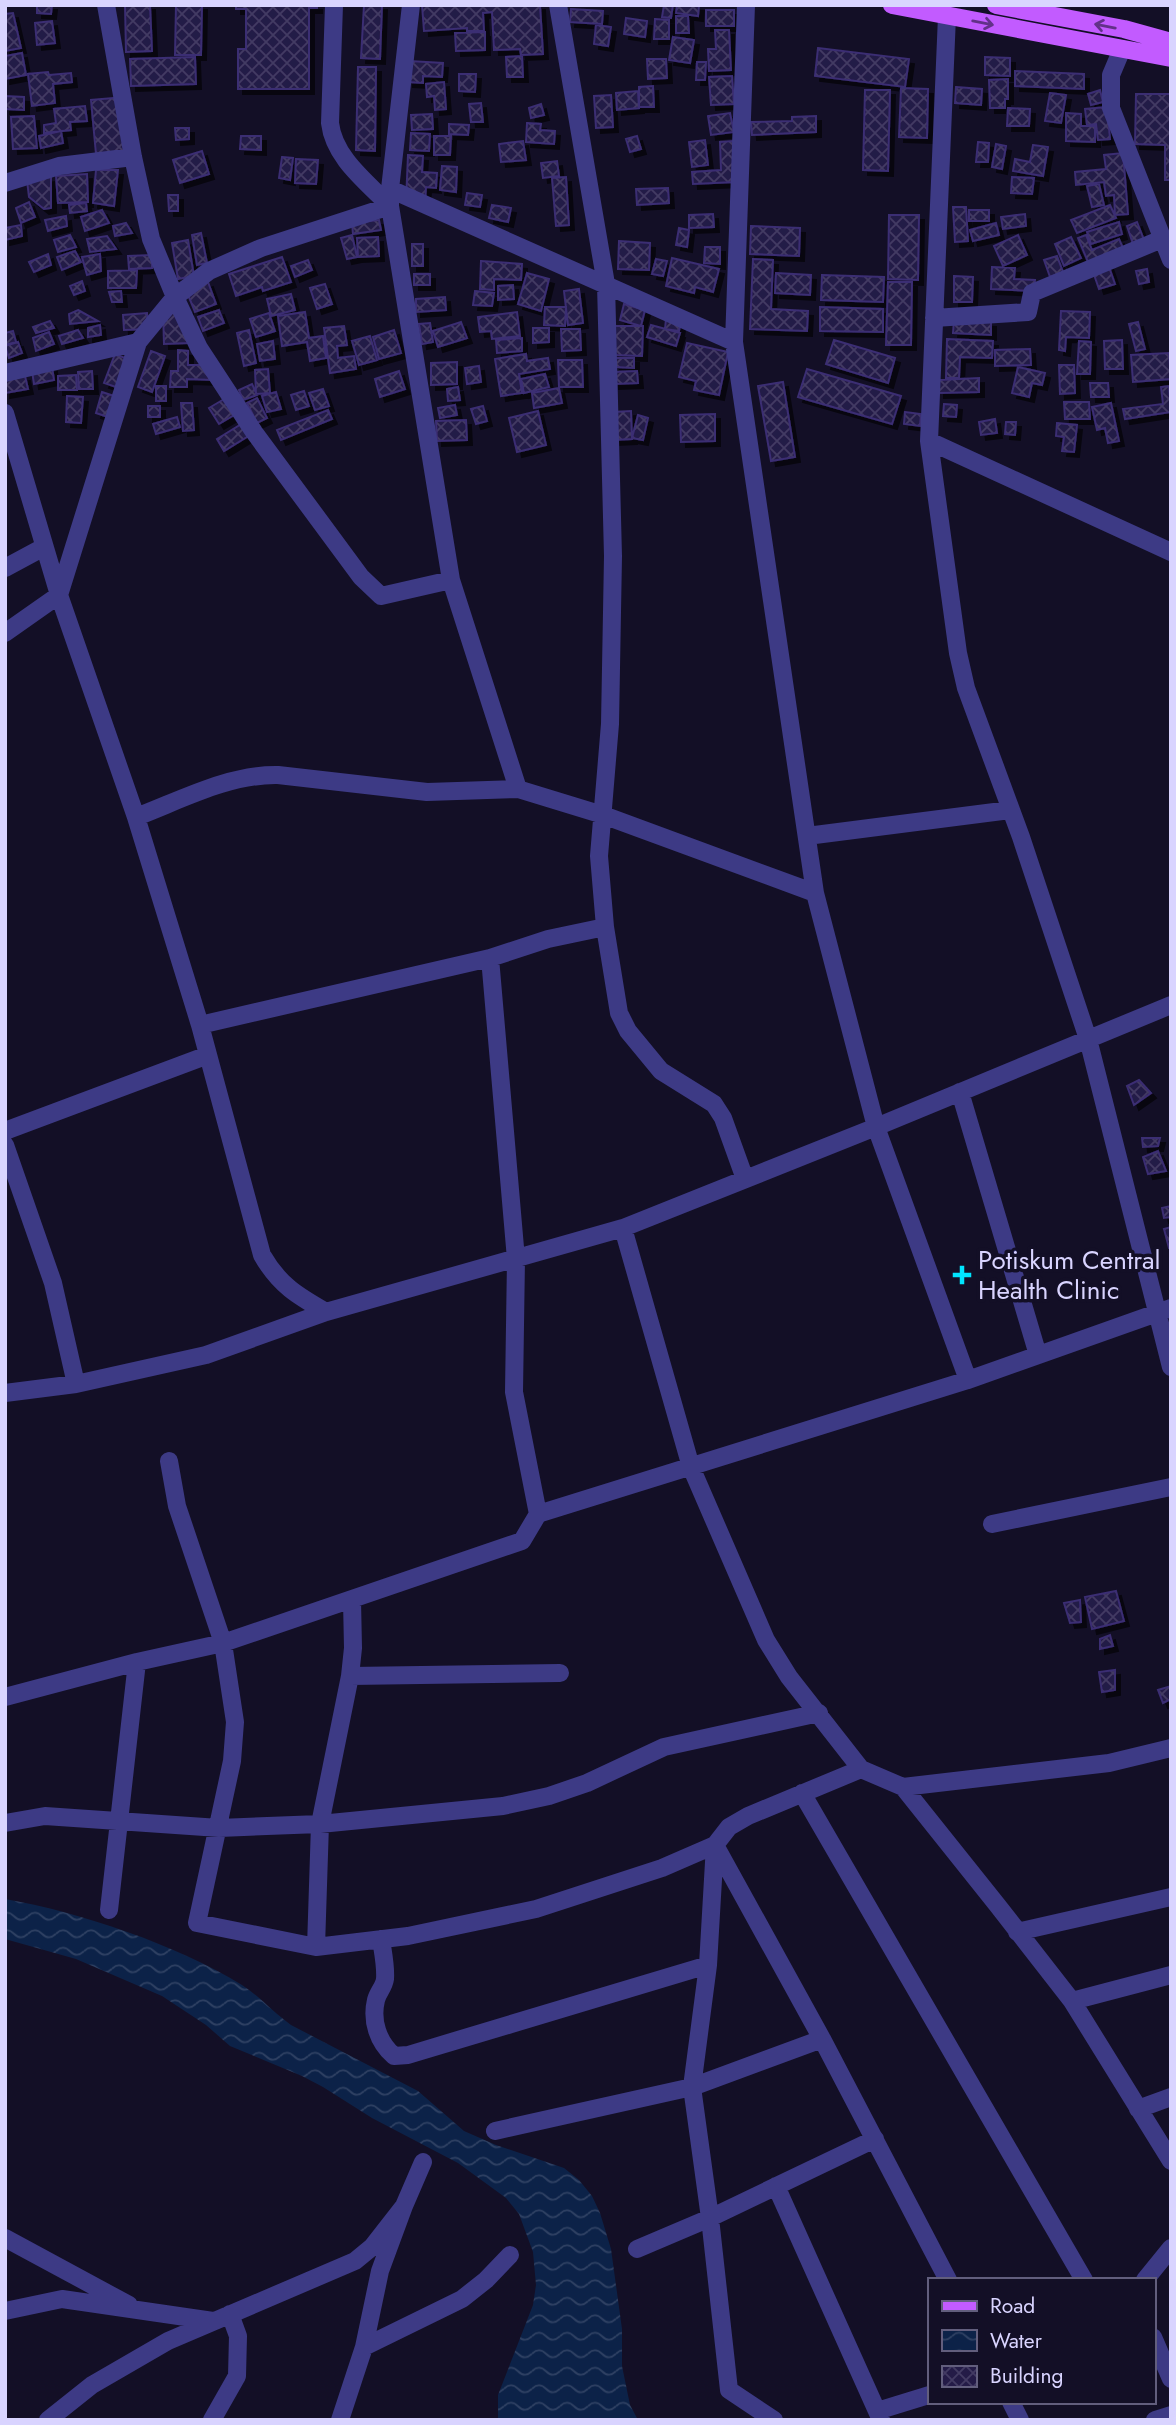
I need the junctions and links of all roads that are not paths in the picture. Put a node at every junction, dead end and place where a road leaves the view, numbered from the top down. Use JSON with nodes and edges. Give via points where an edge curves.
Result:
{"nodes":[{"id":1,"x":106,"y":5,"type":"edge"},
{"id":2,"x":334,"y":5,"type":"edge"},
{"id":3,"x":411,"y":5,"type":"edge"},
{"id":4,"x":558,"y":5,"type":"edge"},
{"id":5,"x":746,"y":5,"type":"edge"},
{"id":6,"x":892,"y":5,"type":"edge"},
{"id":7,"x":996,"y":5,"type":"edge"},
{"id":8,"x":1025,"y":8,"type":"edge"},
{"id":9,"x":947,"y":16,"type":"junction"},
{"id":10,"x":1171,"y":42,"type":"edge"},
{"id":11,"x":1122,"y":49,"type":"junction"},
{"id":12,"x":1171,"y":58,"type":"edge"},
{"id":13,"x":133,"y":157,"type":"junction"},
{"id":14,"x":5,"y":183,"type":"edge"},
{"id":15,"x":390,"y":197,"type":"junction"},
{"id":16,"x":1162,"y":239,"type":"junction"},
{"id":17,"x":1171,"y":260,"type":"edge"},
{"id":18,"x":606,"y":284,"type":"junction"},
{"id":19,"x":175,"y":297,"type":"junction"},
{"id":20,"x":934,"y":318,"type":"junction"},
{"id":21,"x":138,"y":342,"type":"junction"},
{"id":22,"x":734,"y":342,"type":"junction"},
{"id":23,"x":5,"y":373,"type":"edge"},
{"id":24,"x":5,"y":413,"type":"edge"},
{"id":25,"x":929,"y":441,"type":"junction"},
{"id":26,"x":44,"y":547,"type":"junction"},
{"id":27,"x":1171,"y":552,"type":"edge"},
{"id":28,"x":5,"y":568,"type":"edge"},
{"id":29,"x":451,"y":580,"type":"junction"},
{"id":30,"x":59,"y":595,"type":"junction"},
{"id":31,"x":5,"y":633,"type":"edge"},
{"id":32,"x":518,"y":789,"type":"junction"},
{"id":33,"x":1010,"y":810,"type":"junction"},
{"id":34,"x":603,"y":815,"type":"junction"},
{"id":35,"x":136,"y":817,"type":"junction"},
{"id":36,"x":807,"y":836,"type":"junction"},
{"id":37,"x":815,"y":893,"type":"junction"},
{"id":38,"x":605,"y":927,"type":"junction"},
{"id":39,"x":491,"y":958,"type":"junction"},
{"id":40,"x":1171,"y":1005,"type":"edge"},
{"id":41,"x":200,"y":1025,"type":"junction"},
{"id":42,"x":1088,"y":1039,"type":"junction"},
{"id":43,"x":208,"y":1055,"type":"junction"},
{"id":44,"x":960,"y":1092,"type":"junction"},
{"id":45,"x":876,"y":1127,"type":"junction"},
{"id":46,"x":5,"y":1131,"type":"edge"},
{"id":47,"x":5,"y":1144,"type":"edge"},
{"id":48,"x":745,"y":1179,"type":"junction"},
{"id":49,"x":623,"y":1228,"type":"junction"},
{"id":50,"x":516,"y":1259,"type":"junction"},
{"id":51,"x":1164,"y":1310,"type":"edge"},
{"id":52,"x":327,"y":1312,"type":"junction"},
{"id":53,"x":1038,"y":1355,"type":"junction"},
{"id":54,"x":1171,"y":1367,"type":"edge"},
{"id":55,"x":968,"y":1380,"type":"junction"},
{"id":56,"x":76,"y":1384,"type":"junction"},
{"id":57,"x":5,"y":1393,"type":"edge"},
{"id":58,"x":169,"y":1461,"type":"dead end"},
{"id":59,"x":691,"y":1467,"type":"junction"},
{"id":60,"x":1171,"y":1487,"type":"edge"},
{"id":61,"x":538,"y":1514,"type":"junction"},
{"id":62,"x":992,"y":1524,"type":"dead end"},
{"id":63,"x":352,"y":1600,"type":"junction"},
{"id":64,"x":223,"y":1643,"type":"junction"},
{"id":65,"x":137,"y":1662,"type":"junction"},
{"id":66,"x":560,"y":1673,"type":"dead end"},
{"id":67,"x":350,"y":1676,"type":"junction"},
{"id":68,"x":5,"y":1696,"type":"edge"},
{"id":69,"x":819,"y":1713,"type":"junction"},
{"id":70,"x":1171,"y":1748,"type":"edge"},
{"id":71,"x":862,"y":1769,"type":"junction"},
{"id":72,"x":903,"y":1787,"type":"junction"},
{"id":73,"x":802,"y":1793,"type":"junction"},
{"id":74,"x":118,"y":1821,"type":"junction"},
{"id":75,"x":5,"y":1823,"type":"edge"},
{"id":76,"x":320,"y":1824,"type":"junction"},
{"id":77,"x":219,"y":1828,"type":"junction"},
{"id":78,"x":715,"y":1845,"type":"junction"},
{"id":79,"x":1171,"y":1897,"type":"edge"},
{"id":80,"x":109,"y":1910,"type":"dead end"},
{"id":81,"x":1017,"y":1932,"type":"junction"},
{"id":82,"x":381,"y":1939,"type":"junction"},
{"id":83,"x":316,"y":1947,"type":"junction"},
{"id":84,"x":708,"y":1965,"type":"junction"},
{"id":85,"x":1171,"y":1975,"type":"edge"},
{"id":86,"x":1072,"y":2001,"type":"junction"},
{"id":87,"x":822,"y":2039,"type":"junction"},
{"id":88,"x":692,"y":2087,"type":"junction"},
{"id":89,"x":1171,"y":2097,"type":"edge"},
{"id":90,"x":1138,"y":2109,"type":"junction"},
{"id":91,"x":495,"y":2131,"type":"dead end"},
{"id":92,"x":875,"y":2139,"type":"junction"},
{"id":93,"x":1171,"y":2161,"type":"edge"},
{"id":94,"x":424,"y":2162,"type":"dead end"},
{"id":95,"x":776,"y":2186,"type":"junction"},
{"id":96,"x":404,"y":2206,"type":"junction"},
{"id":97,"x":710,"y":2218,"type":"junction"},
{"id":98,"x":5,"y":2238,"type":"edge"},
{"id":99,"x":1171,"y":2248,"type":"edge"},
{"id":100,"x":637,"y":2249,"type":"dead end"},
{"id":101,"x":510,"y":2255,"type":"dead end"},
{"id":102,"x":947,"y":2278,"type":"edge"},
{"id":103,"x":1083,"y":2278,"type":"edge"},
{"id":104,"x":1147,"y":2278,"type":"edge"},
{"id":105,"x":5,"y":2311,"type":"edge"},
{"id":106,"x":142,"y":2312,"type":"junction"},
{"id":107,"x":230,"y":2314,"type":"junction"},
{"id":108,"x":213,"y":2321,"type":"junction"},
{"id":109,"x":1155,"y":2342,"type":"edge"},
{"id":110,"x":364,"y":2347,"type":"junction"},
{"id":111,"x":1171,"y":2379,"type":"edge"},
{"id":112,"x":928,"y":2395,"type":"edge"},
{"id":113,"x":1013,"y":2404,"type":"edge"},
{"id":114,"x":879,"y":2415,"type":"edge"},
{"id":115,"x":1171,"y":2416,"type":"edge"},
{"id":116,"x":48,"y":2420,"type":"edge"},
{"id":117,"x":212,"y":2420,"type":"edge"},
{"id":118,"x":340,"y":2420,"type":"edge"},
{"id":119,"x":774,"y":2420,"type":"edge"},
{"id":120,"x":1020,"y":2420,"type":"edge"},
{"id":121,"x":1155,"y":2420,"type":"edge"}],
"edges":[{"from":1,"to":13,"type":"street"},
{"from":2,"to":15,"type":"street","via":[[331,137],[342,156]]},
{"from":3,"to":15,"type":"street"},
{"from":4,"to":18,"type":"street"},
{"from":5,"to":22,"type":"street"},
{"from":6,"to":9,"type":"main road"},
{"from":7,"to":8,"type":"main road"},
{"from":10,"to":8,"type":"main road","one_way":true},
{"from":9,"to":11,"type":"main road","one_way":true},
{"from":9,"to":20,"type":"street"},
{"from":11,"to":12,"type":"main road"},
{"from":11,"to":16,"type":"street","via":[[1111,75],[1111,108]]},
{"from":13,"to":14,"type":"street","via":[[59,166]]},
{"from":13,"to":19,"type":"street","via":[[151,239]]},
{"from":15,"to":18,"type":"street"},
{"from":15,"to":19,"type":"street","via":[[209,271]]},
{"from":15,"to":29,"type":"street"},
{"from":16,"to":17,"type":"street"},
{"from":16,"to":20,"type":"street","via":[[1032,293],[1028,312]]},
{"from":18,"to":22,"type":"street"},
{"from":18,"to":34,"type":"street","via":[[613,556]]},
{"from":19,"to":21,"type":"street"},
{"from":19,"to":29,"type":"street","via":[[199,348],[254,432],[361,577],[381,596]]},
{"from":20,"to":25,"type":"street"},
{"from":21,"to":23,"type":"street"},
{"from":21,"to":30,"type":"street"},
{"from":22,"to":36,"type":"street"},
{"from":24,"to":26,"type":"street"},
{"from":25,"to":27,"type":"street"},
{"from":25,"to":33,"type":"street","via":[[958,653]]},
{"from":26,"to":28,"type":"street"},
{"from":26,"to":30,"type":"street"},
{"from":29,"to":32,"type":"street"},
{"from":30,"to":31,"type":"street"},
{"from":30,"to":35,"type":"street"},
{"from":32,"to":34,"type":"street"},
{"from":32,"to":35,"type":"street","via":[[427,792],[256,775]]},
{"from":33,"to":36,"type":"street"},
{"from":33,"to":42,"type":"street"},
{"from":34,"to":37,"type":"street"},
{"from":34,"to":38,"type":"street","via":[[599,856]]},
{"from":35,"to":41,"type":"street"},
{"from":36,"to":37,"type":"street"},
{"from":37,"to":45,"type":"street"},
{"from":38,"to":39,"type":"street"},
{"from":38,"to":48,"type":"street","via":[[619,1013],[628,1031],[662,1071],[714,1104]]},
{"from":39,"to":41,"type":"street"},
{"from":39,"to":50,"type":"street"},
{"from":40,"to":42,"type":"street"},
{"from":41,"to":43,"type":"street"},
{"from":42,"to":44,"type":"street"},
{"from":42,"to":51,"type":"street"},
{"from":43,"to":46,"type":"street"},
{"from":43,"to":52,"type":"street","via":[[262,1255],[271,1272],[291,1291]]},
{"from":44,"to":45,"type":"street"},
{"from":44,"to":53,"type":"street"},
{"from":45,"to":48,"type":"street"},
{"from":45,"to":55,"type":"street"},
{"from":47,"to":56,"type":"street","via":[[53,1283]]},
{"from":48,"to":49,"type":"street"},
{"from":49,"to":50,"type":"street"},
{"from":49,"to":59,"type":"street"},
{"from":50,"to":52,"type":"street"},
{"from":50,"to":61,"type":"street","via":[[514,1392]]},
{"from":51,"to":53,"type":"street"},
{"from":51,"to":54,"type":"street"},
{"from":52,"to":56,"type":"street","via":[[206,1355]]},
{"from":53,"to":55,"type":"street"},
{"from":55,"to":59,"type":"street"},
{"from":56,"to":57,"type":"street"},
{"from":58,"to":64,"type":"street","via":[[177,1506]]},
{"from":59,"to":61,"type":"street"},
{"from":59,"to":69,"type":"street","via":[[766,1640]]},
{"from":60,"to":62,"type":"street"},
{"from":61,"to":63,"type":"street","via":[[522,1542]]},
{"from":63,"to":64,"type":"street"},
{"from":63,"to":67,"type":"street"},
{"from":64,"to":65,"type":"street"},
{"from":64,"to":77,"type":"street","via":[[235,1722]]},
{"from":65,"to":68,"type":"street"},
{"from":65,"to":74,"type":"street"},
{"from":66,"to":67,"type":"street"},
{"from":67,"to":76,"type":"street"},
{"from":69,"to":71,"type":"street"},
{"from":69,"to":76,"type":"street","via":[[664,1747],[549,1796],[503,1806]]},
{"from":70,"to":72,"type":"street","via":[[1109,1763]]},
{"from":71,"to":72,"type":"street"},
{"from":71,"to":73,"type":"street"},
{"from":72,"to":81,"type":"street"},
{"from":73,"to":78,"type":"street","via":[[729,1827]]},
{"from":73,"to":103,"type":"street"},
{"from":74,"to":75,"type":"street","via":[[45,1816]]},
{"from":74,"to":77,"type":"street"},
{"from":74,"to":80,"type":"street"},
{"from":76,"to":77,"type":"street"},
{"from":76,"to":83,"type":"street"},
{"from":77,"to":83,"type":"street","via":[[197,1923]]},
{"from":78,"to":82,"type":"street","via":[[662,1868],[536,1909]]},
{"from":78,"to":84,"type":"street"},
{"from":78,"to":87,"type":"street"},
{"from":79,"to":81,"type":"street"},
{"from":81,"to":86,"type":"street"},
{"from":82,"to":83,"type":"street"},
{"from":82,"to":84,"type":"street","via":[[385,1983],[376,1999],[374,2025],[384,2047],[394,2056],[408,2056]]},
{"from":84,"to":88,"type":"street"},
{"from":85,"to":86,"type":"street"},
{"from":86,"to":90,"type":"street"},
{"from":87,"to":88,"type":"street"},
{"from":87,"to":92,"type":"street"},
{"from":88,"to":91,"type":"street"},
{"from":88,"to":97,"type":"street"},
{"from":89,"to":90,"type":"street"},
{"from":90,"to":93,"type":"street"},
{"from":92,"to":95,"type":"street"},
{"from":92,"to":102,"type":"street"},
{"from":94,"to":96,"type":"street"},
{"from":95,"to":97,"type":"street"},
{"from":95,"to":114,"type":"street"},
{"from":96,"to":107,"type":"street","via":[[355,2261]]},
{"from":96,"to":110,"type":"street","via":[[380,2271]]},
{"from":97,"to":100,"type":"street"},
{"from":97,"to":119,"type":"street","via":[[729,2390]]},
{"from":98,"to":106,"type":"street"},
{"from":99,"to":104,"type":"street"},
{"from":101,"to":110,"type":"street","via":[[462,2299]]},
{"from":105,"to":106,"type":"street","via":[[62,2299]]},
{"from":106,"to":108,"type":"street"},
{"from":107,"to":108,"type":"street"},
{"from":107,"to":117,"type":"street","via":[[238,2336],[237,2376]]},
{"from":108,"to":116,"type":"street","via":[[92,2385]]},
{"from":109,"to":111,"type":"street"},
{"from":110,"to":118,"type":"street"},
{"from":112,"to":114,"type":"street"},
{"from":113,"to":120,"type":"street"},
{"from":115,"to":121,"type":"street"}]}
